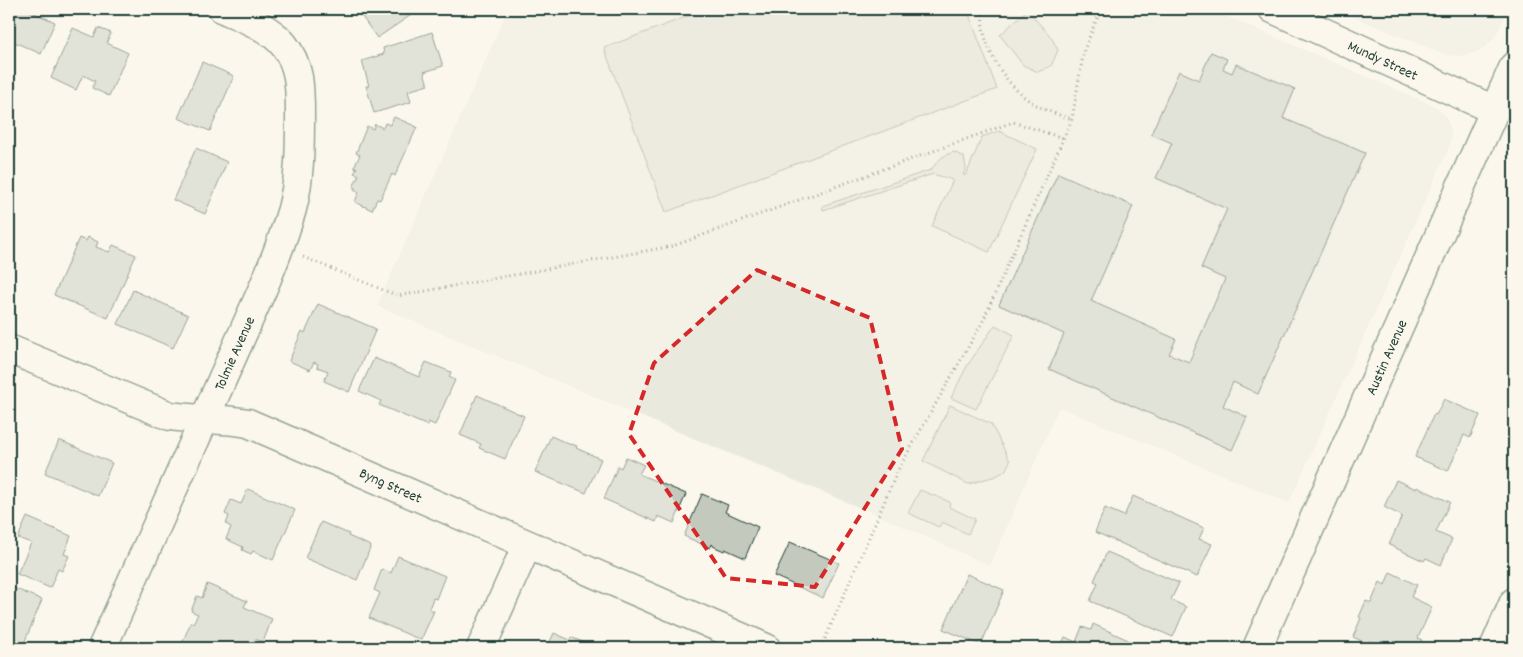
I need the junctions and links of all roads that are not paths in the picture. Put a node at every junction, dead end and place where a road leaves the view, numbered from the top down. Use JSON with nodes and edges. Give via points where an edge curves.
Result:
{"nodes":[{"id":1,"x":223,"y":9,"type":"edge"},
{"id":2,"x":1273,"y":9,"type":"edge"},
{"id":3,"x":1514,"y":66,"type":"edge"},
{"id":4,"x":1494,"y":110,"type":"junction"},
{"id":5,"x":9,"y":349,"type":"edge"},
{"id":6,"x":205,"y":418,"type":"junction"},
{"id":7,"x":527,"y":545,"type":"junction"},
{"id":8,"x":1514,"y":602,"type":"edge"},
{"id":9,"x":102,"y":648,"type":"edge"},
{"id":10,"x":481,"y":648,"type":"edge"},
{"id":11,"x":766,"y":648,"type":"edge"},
{"id":12,"x":1258,"y":648,"type":"edge"},
{"id":13,"x":1494,"y":648,"type":"edge"}],
"edges":[{"from":1,"to":6,"type":"street","name":"Tolmie Avenue","via":[[261,26],[285,46],[298,76],[300,139],[292,208],[278,252]]},
{"from":2,"to":4,"type":"street","name":"Mundy Street"},
{"from":3,"to":4,"type":"street","name":"Austin Avenue"},
{"from":4,"to":12,"type":"street","name":"Austin Avenue"},
{"from":5,"to":6,"type":"street","name":"Byng Street","via":[[170,416]]},
{"from":6,"to":7,"type":"street","name":"Byng Street","via":[[248,422]]},
{"from":6,"to":9,"type":"street","name":"Tolmie Avenue"},
{"from":7,"to":10,"type":"street"},
{"from":7,"to":11,"type":"street","name":"Byng Street"},
{"from":8,"to":13,"type":"street"}]}
